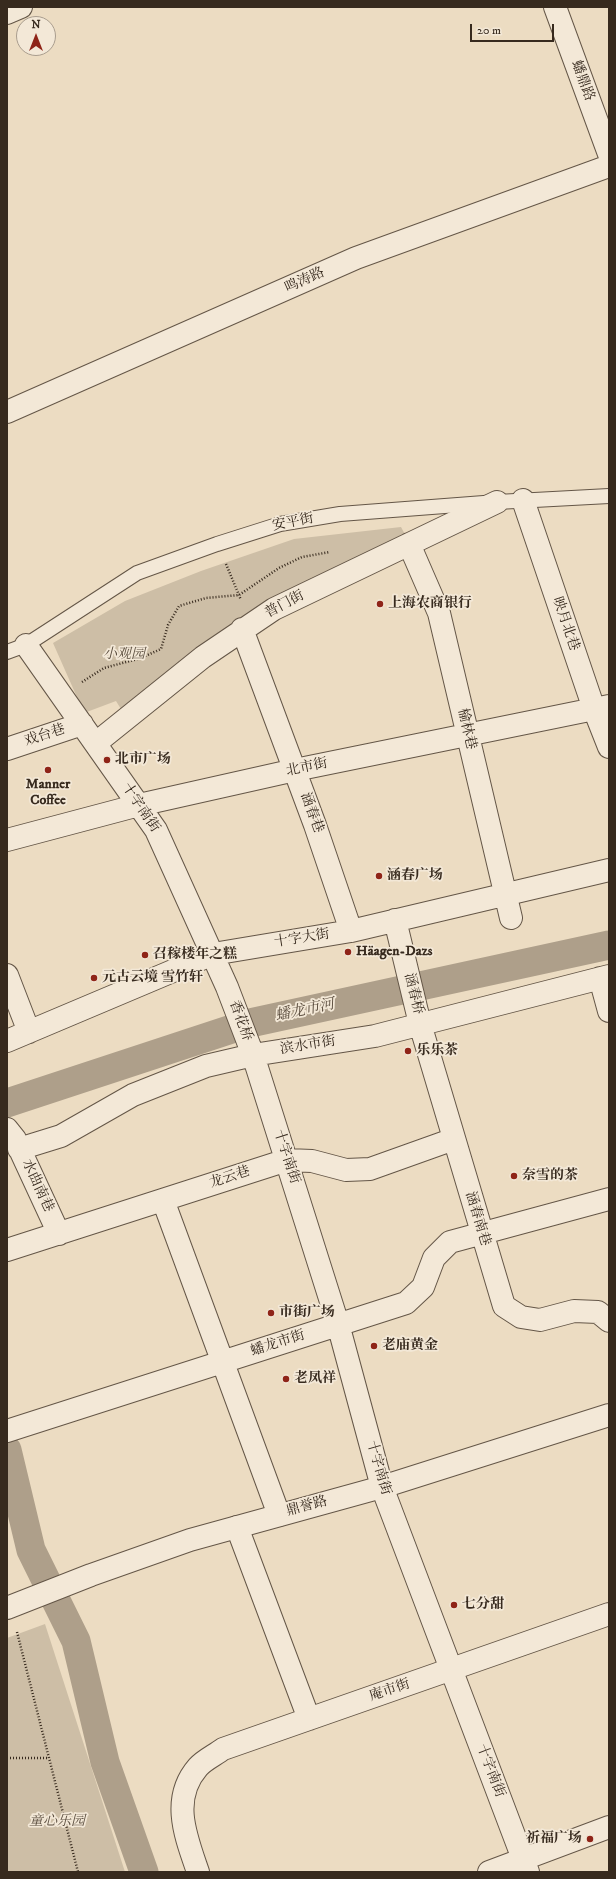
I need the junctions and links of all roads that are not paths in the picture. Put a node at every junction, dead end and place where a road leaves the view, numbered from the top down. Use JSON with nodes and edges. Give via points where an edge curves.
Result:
{"nodes":[{"id":1,"x":21,"y":7,"type":"edge"},
{"id":2,"x":555,"y":7,"type":"edge"},
{"id":3,"x":7,"y":13,"type":"edge"},
{"id":4,"x":609,"y":154,"type":"edge"},
{"id":5,"x":609,"y":166,"type":"edge"},
{"id":6,"x":7,"y":412,"type":"edge"},
{"id":7,"x":609,"y":496,"type":"edge"},
{"id":8,"x":523,"y":500,"type":"junction"},
{"id":9,"x":497,"y":502,"type":"junction"},
{"id":10,"x":409,"y":544,"type":"junction"},
{"id":11,"x":247,"y":626,"type":"junction"},
{"id":12,"x":17,"y":648,"type":"edge"},
{"id":13,"x":601,"y":708,"type":"edge"},
{"id":14,"x":82,"y":724,"type":"junction"},
{"id":15,"x":468,"y":735,"type":"junction"},
{"id":16,"x":96,"y":743,"type":"junction"},
{"id":17,"x":609,"y":747,"type":"edge"},
{"id":18,"x":7,"y":749,"type":"edge"},
{"id":19,"x":295,"y":770,"type":"junction"},
{"id":20,"x":139,"y":805,"type":"junction"},
{"id":21,"x":7,"y":840,"type":"edge"},
{"id":22,"x":609,"y":870,"type":"edge"},
{"id":23,"x":504,"y":895,"type":"junction"},
{"id":24,"x":511,"y":918,"type":"dead end"},
{"id":25,"x":395,"y":920,"type":"junction"},
{"id":26,"x":351,"y":931,"type":"junction"},
{"id":27,"x":214,"y":954,"type":"junction"},
{"id":28,"x":7,"y":974,"type":"edge"},
{"id":29,"x":604,"y":977,"type":"edge"},
{"id":30,"x":228,"y":987,"type":"joint"},
{"id":31,"x":609,"y":1011,"type":"edge"},
{"id":32,"x":420,"y":1023,"type":"junction"},
{"id":33,"x":29,"y":1032,"type":"junction"},
{"id":34,"x":7,"y":1041,"type":"edge"},
{"id":35,"x":253,"y":1055,"type":"junction"},
{"id":36,"x":14,"y":1139,"type":"edge"},
{"id":37,"x":454,"y":1139,"type":"junction"},
{"id":38,"x":287,"y":1160,"type":"junction"},
{"id":39,"x":609,"y":1199,"type":"edge"},
{"id":40,"x":163,"y":1200,"type":"junction"},
{"id":41,"x":59,"y":1234,"type":"junction"},
{"id":42,"x":481,"y":1234,"type":"junction"},
{"id":43,"x":7,"y":1250,"type":"edge"},
{"id":44,"x":609,"y":1321,"type":"edge"},
{"id":45,"x":338,"y":1324,"type":"junction"},
{"id":46,"x":223,"y":1362,"type":"junction"},
{"id":47,"x":609,"y":1415,"type":"edge"},
{"id":48,"x":7,"y":1431,"type":"edge"},
{"id":49,"x":382,"y":1487,"type":"junction"},
{"id":50,"x":279,"y":1515,"type":"junction"},
{"id":51,"x":237,"y":1527,"type":"junction"},
{"id":52,"x":9,"y":1607,"type":"edge"},
{"id":53,"x":609,"y":1614,"type":"edge"},
{"id":54,"x":451,"y":1669,"type":"junction"},
{"id":55,"x":309,"y":1719,"type":"junction"},
{"id":56,"x":609,"y":1827,"type":"edge"},
{"id":57,"x":526,"y":1865,"type":"edge"},
{"id":58,"x":198,"y":1872,"type":"edge"},
{"id":59,"x":489,"y":1872,"type":"edge"}],
"edges":[{"from":1,"to":3,"type":"street"},
{"from":2,"to":4,"type":"street","name":"蟠鼎路"},
{"from":5,"to":6,"type":"street","name":"鸣涛路","via":[[356,258]]},
{"from":7,"to":8,"type":"lane","name":"安平街"},
{"from":8,"to":9,"type":"lane","name":"安平街"},
{"from":8,"to":13,"type":"street","name":"映月北巷"},
{"from":9,"to":10,"type":"street","name":"普门街"},
{"from":9,"to":12,"type":"lane","name":"安平街","via":[[340,514],[280,524],[137,573]]},
{"from":10,"to":11,"type":"street","name":"普门街","via":[[274,609]]},
{"from":10,"to":15,"type":"street","name":"榆林巷","via":[[439,613]]},
{"from":11,"to":16,"type":"street","name":"普门街","via":[[203,657]]},
{"from":11,"to":19,"type":"street","name":"涵春巷"},
{"from":12,"to":14,"type":"street","name":"十字南街","via":[[61,694]]},
{"from":13,"to":15,"type":"street","name":"北市街"},
{"from":13,"to":17,"type":"street","name":"映月北巷"},
{"from":14,"to":16,"type":"street","name":"十字南街"},
{"from":14,"to":18,"type":"street","name":"戏台巷"},
{"from":15,"to":19,"type":"street","name":"北市街"},
{"from":15,"to":23,"type":"street","name":"榆林巷"},
{"from":16,"to":20,"type":"street","name":"十字南街"},
{"from":19,"to":20,"type":"street","name":"北市街"},
{"from":19,"to":26,"type":"street","name":"涵春巷"},
{"from":20,"to":21,"type":"street","name":"北市街"},
{"from":20,"to":27,"type":"street","name":"十字南街","via":[[156,830]]},
{"from":22,"to":23,"type":"street","name":"十字大街"},
{"from":23,"to":24,"type":"street","name":"榆林巷"},
{"from":23,"to":25,"type":"street","name":"十字大街"},
{"from":25,"to":26,"type":"street","name":"十字大街"},
{"from":25,"to":32,"type":"street","name":"涵春桥"},
{"from":26,"to":27,"type":"street","name":"十字大街"},
{"from":27,"to":30,"type":"street","name":"十字南街"},
{"from":27,"to":33,"type":"street","name":"十字大街"},
{"from":28,"to":33,"type":"street"},
{"from":29,"to":31,"type":"street"},
{"from":29,"to":32,"type":"street","name":"滨水市街"},
{"from":30,"to":35,"type":"street","name":"香花桥"},
{"from":32,"to":35,"type":"street","name":"滨水市街","via":[[375,1036]]},
{"from":32,"to":37,"type":"street","name":"涵春南巷"},
{"from":33,"to":34,"type":"street","name":"十字大街"},
{"from":35,"to":36,"type":"street","name":"滨水市街","via":[[206,1066],[133,1095],[61,1136]]},
{"from":35,"to":38,"type":"street","name":"十字南街"},
{"from":36,"to":41,"type":"street","name":"水曲南巷"},
{"from":37,"to":38,"type":"street","name":"龙云巷","via":[[370,1169],[346,1170],[312,1161]]},
{"from":37,"to":42,"type":"street","name":"涵春南巷"},
{"from":38,"to":40,"type":"street","name":"龙云巷"},
{"from":38,"to":45,"type":"street","name":"十字南街"},
{"from":39,"to":42,"type":"street","name":"蟠龙市街"},
{"from":40,"to":41,"type":"street","name":"龙云巷"},
{"from":40,"to":46,"type":"street"},
{"from":41,"to":43,"type":"street","name":"龙云巷"},
{"from":42,"to":44,"type":"street","name":"涵春南巷","via":[[504,1306],[522,1317],[540,1320],[574,1311],[598,1312]]},
{"from":42,"to":45,"type":"street","name":"蟠龙市街","via":[[450,1242],[434,1258],[422,1287],[406,1303]]},
{"from":45,"to":46,"type":"street","name":"蟠龙市街"},
{"from":45,"to":49,"type":"street","name":"十字南街"},
{"from":46,"to":48,"type":"street","name":"蟠龙市街"},
{"from":46,"to":50,"type":"street"},
{"from":47,"to":49,"type":"street","name":"鼎誉路"},
{"from":49,"to":50,"type":"street","name":"鼎誉路"},
{"from":49,"to":54,"type":"street","name":"十字南街"},
{"from":50,"to":51,"type":"street","name":"鼎誉路"},
{"from":51,"to":52,"type":"street","name":"鼎誉路","via":[[190,1540]]},
{"from":51,"to":55,"type":"street"},
{"from":53,"to":54,"type":"street","name":"庵市街"},
{"from":54,"to":55,"type":"street","name":"庵市街"},
{"from":54,"to":57,"type":"street","name":"十字南街"},
{"from":55,"to":58,"type":"street","name":"庵市街","via":[[223,1749],[198,1767],[185,1788],[181,1813]]},
{"from":56,"to":57,"type":"street"},
{"from":57,"to":59,"type":"street"}]}
